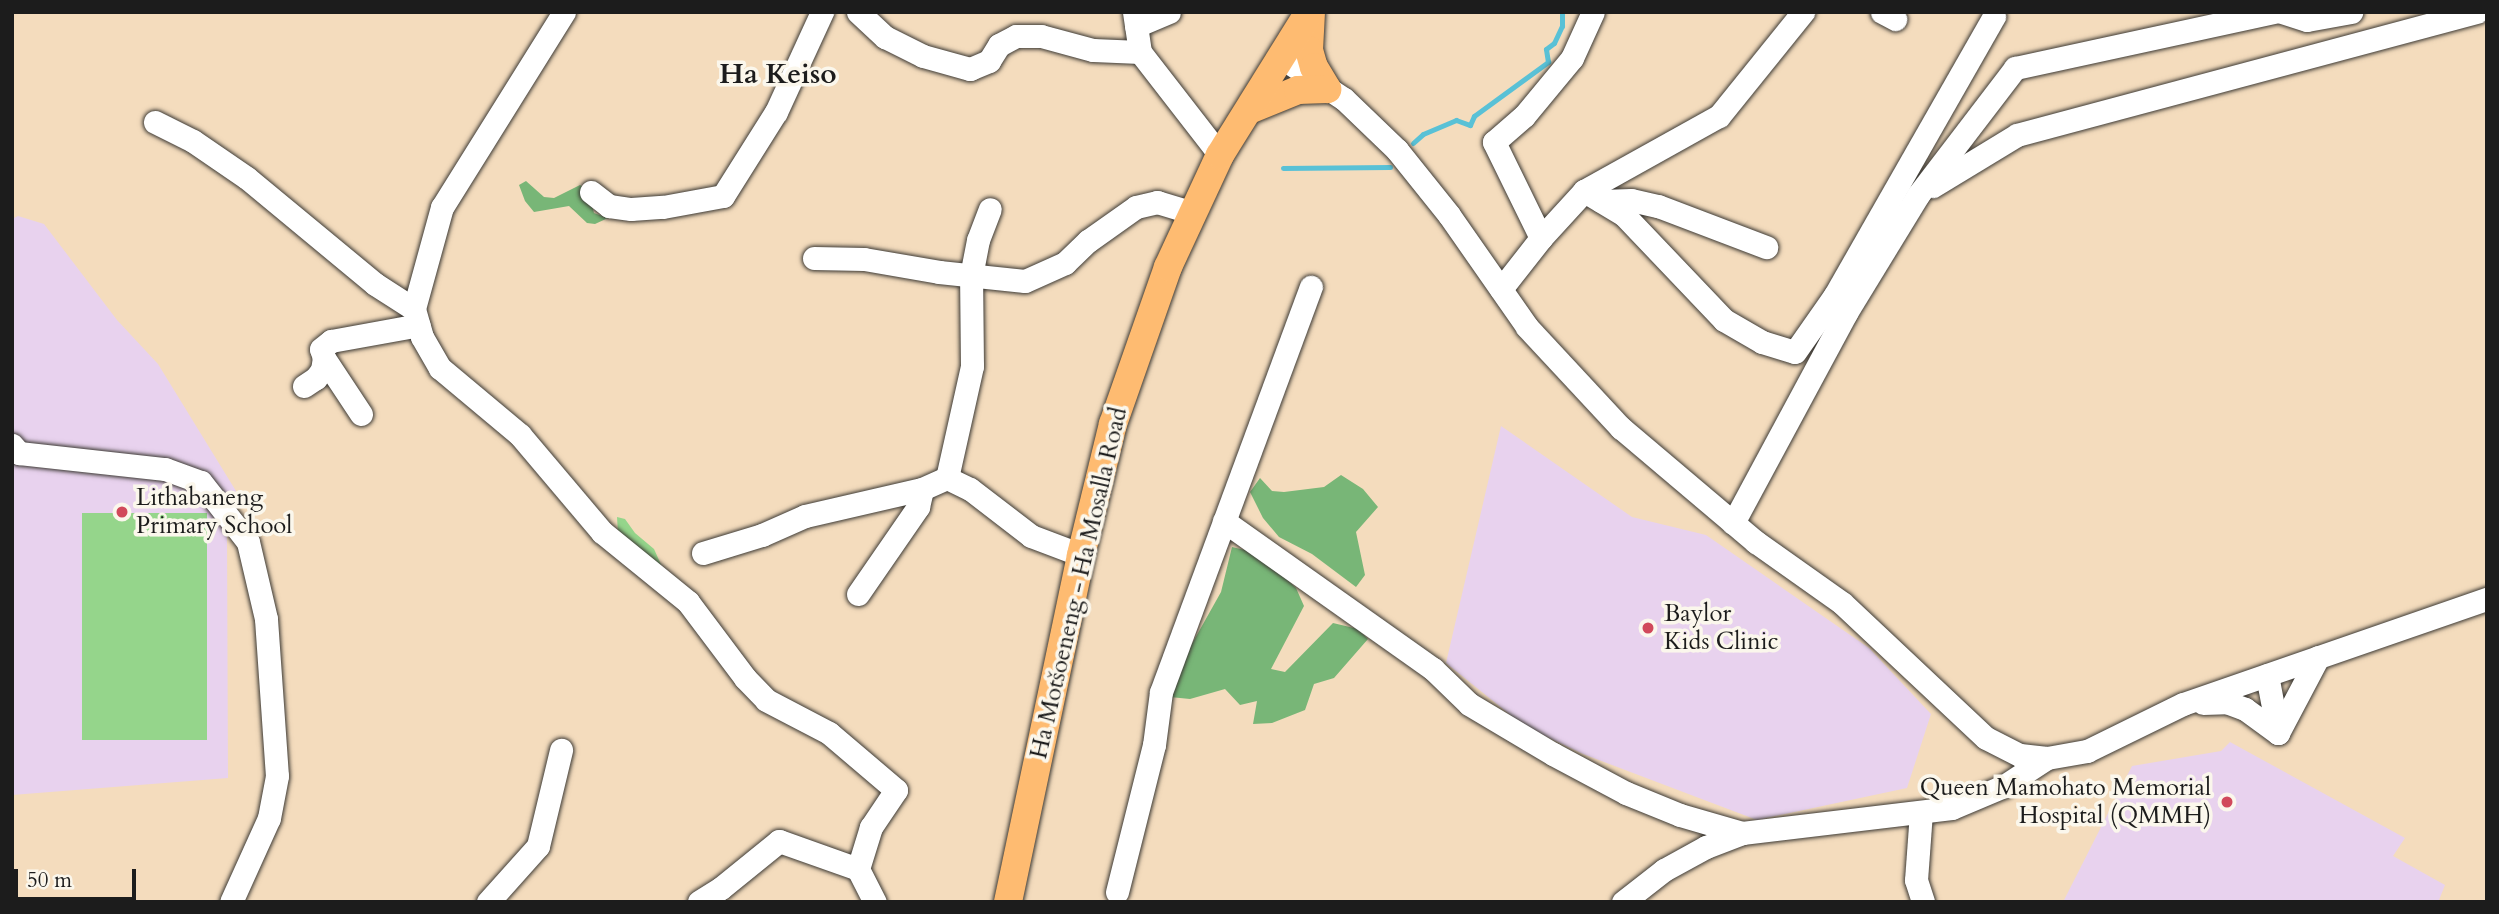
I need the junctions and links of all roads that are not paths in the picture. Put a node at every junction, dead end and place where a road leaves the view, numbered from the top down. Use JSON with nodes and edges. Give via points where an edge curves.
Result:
{"nodes":[{"id":1,"x":564,"y":12,"type":"edge"},
{"id":2,"x":822,"y":12,"type":"edge"},
{"id":3,"x":858,"y":12,"type":"edge"},
{"id":4,"x":1170,"y":12,"type":"edge"},
{"id":5,"x":1310,"y":12,"type":"edge"},
{"id":6,"x":1593,"y":12,"type":"edge"},
{"id":7,"x":1803,"y":12,"type":"edge"},
{"id":8,"x":2274,"y":12,"type":"edge"},
{"id":9,"x":2282,"y":12,"type":"edge"},
{"id":10,"x":2351,"y":12,"type":"edge"},
{"id":11,"x":2477,"y":12,"type":"edge"},
{"id":12,"x":1994,"y":16,"type":"dead end"},
{"id":13,"x":1135,"y":19,"type":"edge"},
{"id":14,"x":1140,"y":52,"type":"junction"},
{"id":15,"x":1282,"y":58,"type":"junction"},
{"id":16,"x":1327,"y":89,"type":"junction"},
{"id":17,"x":1249,"y":110,"type":"junction"},
{"id":18,"x":155,"y":122,"type":"dead end"},
{"id":19,"x":1220,"y":156,"type":"junction"},
{"id":20,"x":591,"y":192,"type":"dead end"},
{"id":21,"x":1918,"y":195,"type":"junction"},
{"id":22,"x":1592,"y":196,"type":"junction"},
{"id":23,"x":990,"y":209,"type":"dead end"},
{"id":24,"x":1193,"y":213,"type":"junction"},
{"id":25,"x":1541,"y":238,"type":"junction"},
{"id":26,"x":1766,"y":247,"type":"dead end"},
{"id":27,"x":814,"y":258,"type":"dead end"},
{"id":28,"x":971,"y":276,"type":"junction"},
{"id":29,"x":1311,"y":287,"type":"dead end"},
{"id":30,"x":1501,"y":289,"type":"junction"},
{"id":31,"x":417,"y":317,"type":"junction"},
{"id":32,"x":324,"y":358,"type":"junction"},
{"id":33,"x":304,"y":386,"type":"dead end"},
{"id":34,"x":361,"y":414,"type":"dead end"},
{"id":35,"x":12,"y":445,"type":"edge"},
{"id":36,"x":947,"y":478,"type":"junction"},
{"id":37,"x":922,"y":489,"type":"junction"},
{"id":38,"x":1224,"y":521,"type":"junction"},
{"id":39,"x":1733,"y":523,"type":"junction"},
{"id":40,"x":703,"y":553,"type":"dead end"},
{"id":41,"x":1081,"y":555,"type":"junction"},
{"id":42,"x":858,"y":594,"type":"dead end"},
{"id":43,"x":2487,"y":599,"type":"edge"},
{"id":44,"x":2318,"y":657,"type":"junction"},
{"id":45,"x":2267,"y":675,"type":"junction"},
{"id":46,"x":2183,"y":704,"type":"junction"},
{"id":47,"x":2278,"y":733,"type":"junction"},
{"id":48,"x":561,"y":750,"type":"dead end"},
{"id":49,"x":2048,"y":758,"type":"junction"},
{"id":50,"x":1921,"y":811,"type":"junction"},
{"id":51,"x":1742,"y":833,"type":"junction"},
{"id":52,"x":858,"y":869,"type":"junction"},
{"id":53,"x":1116,"y":892,"type":"dead end"},
{"id":54,"x":231,"y":902,"type":"edge"},
{"id":55,"x":488,"y":902,"type":"edge"},
{"id":56,"x":699,"y":902,"type":"edge"},
{"id":57,"x":875,"y":902,"type":"edge"},
{"id":58,"x":1008,"y":902,"type":"edge"},
{"id":59,"x":1623,"y":902,"type":"edge"},
{"id":60,"x":1923,"y":902,"type":"edge"}],
"edges":[{"from":1,"to":31,"type":"street","via":[[442,207]]},
{"from":2,"to":20,"type":"street","via":[[776,112],[723,196],[631,209],[609,206]]},
{"from":3,"to":14,"type":"street","via":[[885,37],[923,56],[970,68],[989,61],[999,45],[1016,36],[1041,36],[1093,50]]},
{"from":4,"to":13,"type":"street"},
{"from":5,"to":15,"type":"main road","name":"Ha Motšoeneng - Ha Mosalla Road"},
{"from":5,"to":16,"type":"main road","via":[[1309,50]]},
{"from":6,"to":25,"type":"street","via":[[1572,58],[1524,117],[1494,142]]},
{"from":7,"to":22,"type":"street","via":[[1719,116]]},
{"from":8,"to":21,"type":"street","via":[[2015,68]]},
{"from":9,"to":10,"type":"street","via":[[2306,20]]},
{"from":11,"to":21,"type":"street","via":[[2017,135]]},
{"from":12,"to":22,"type":"street","via":[[1835,295],[1795,352],[1762,342],[1724,320],[1624,215]]},
{"from":13,"to":14,"type":"street"},
{"from":14,"to":19,"type":"street"},
{"from":15,"to":16,"type":"street"},
{"from":15,"to":17,"type":"main road","name":"Ha Motšoeneng - Ha Mosalla Road"},
{"from":16,"to":17,"type":"main road","via":[[1298,90]]},
{"from":16,"to":30,"type":"street","via":[[1397,150]]},
{"from":17,"to":19,"type":"main road","name":"Ha Motšoeneng - Ha Mosalla Road"},
{"from":18,"to":31,"type":"street","via":[[193,141],[247,178]]},
{"from":19,"to":24,"type":"main road","name":"Ha Motšoeneng - Ha Mosalla Road"},
{"from":21,"to":39,"type":"street","via":[[1846,313]]},
{"from":22,"to":25,"type":"street"},
{"from":22,"to":26,"type":"street","via":[[1658,206]]},
{"from":23,"to":28,"type":"street"},
{"from":24,"to":28,"type":"street","via":[[1157,202],[1136,207],[1065,263],[1025,281]]},
{"from":24,"to":41,"type":"main road","name":"Ha Motšoeneng - Ha Mosalla Road","via":[[1168,267],[1113,424]]},
{"from":25,"to":30,"type":"street"},
{"from":27,"to":28,"type":"street","via":[[864,259]]},
{"from":28,"to":36,"type":"street","via":[[972,366]]},
{"from":29,"to":38,"type":"street"},
{"from":30,"to":39,"type":"street","via":[[1527,327],[1620,428]]},
{"from":31,"to":32,"type":"street","via":[[331,341],[321,349]]},
{"from":31,"to":52,"type":"street","via":[[422,337],[440,368],[520,435],[602,532],[688,602],[766,700],[829,733],[896,790],[872,827]]},
{"from":32,"to":33,"type":"street","via":[[322,370]]},
{"from":32,"to":34,"type":"street"},
{"from":35,"to":54,"type":"street","via":[[19,453],[165,469],[201,482],[248,542],[266,619],[278,776],[269,818]]},
{"from":36,"to":37,"type":"street"},
{"from":36,"to":41,"type":"street","via":[[970,489],[1031,536]]},
{"from":37,"to":40,"type":"street","via":[[805,516]]},
{"from":37,"to":42,"type":"street","via":[[918,507]]},
{"from":38,"to":51,"type":"street","via":[[1433,669],[1469,704],[1542,748],[1626,793]]},
{"from":38,"to":53,"type":"street","via":[[1160,692],[1154,745]]},
{"from":39,"to":49,"type":"street","via":[[1842,603],[1986,738],[2020,755]]},
{"from":41,"to":58,"type":"main road","name":"Ha Motšoeneng - Ha Mosalla Road"},
{"from":43,"to":44,"type":"street"},
{"from":44,"to":45,"type":"street"},
{"from":44,"to":47,"type":"street"},
{"from":45,"to":46,"type":"street"},
{"from":45,"to":47,"type":"street"},
{"from":46,"to":47,"type":"street","via":[[2226,702],[2245,709]]},
{"from":46,"to":49,"type":"street","via":[[2087,751]]},
{"from":48,"to":55,"type":"street","via":[[538,846]]},
{"from":49,"to":50,"type":"street","via":[[2004,786],[1952,808]]},
{"from":50,"to":51,"type":"street"},
{"from":50,"to":60,"type":"street","via":[[1916,880]]},
{"from":51,"to":59,"type":"street","via":[[1664,870]]},
{"from":52,"to":56,"type":"street","via":[[779,841]]},
{"from":52,"to":57,"type":"street"}]}
